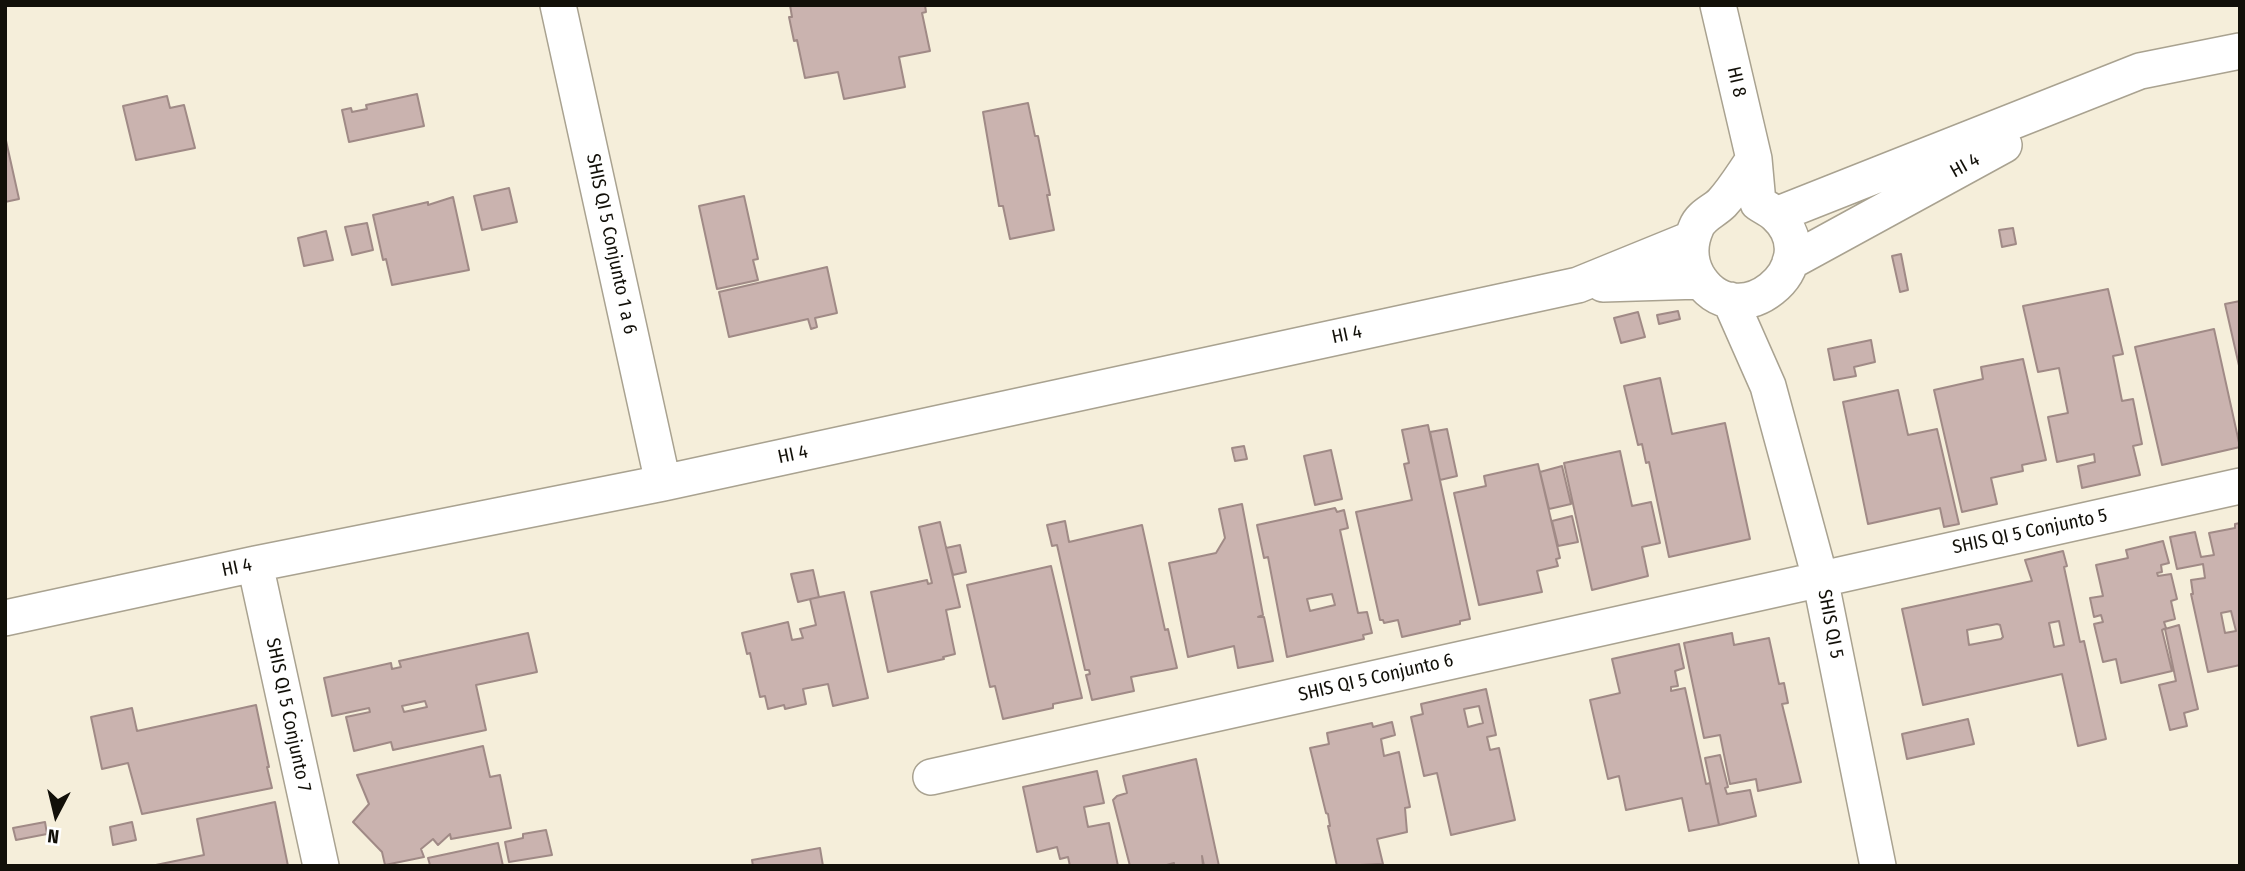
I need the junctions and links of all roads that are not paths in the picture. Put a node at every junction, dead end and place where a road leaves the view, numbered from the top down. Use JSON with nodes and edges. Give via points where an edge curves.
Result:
{"nodes":[{"id":1,"x":558,"y":5,"type":"edge"},
{"id":2,"x":1718,"y":5,"type":"edge"},
{"id":3,"x":2240,"y":51,"type":"edge"},
{"id":4,"x":2140,"y":71,"type":"junction"},
{"id":5,"x":1754,"y":159,"type":"junction"},
{"id":6,"x":1776,"y":215,"type":"junction"},
{"id":7,"x":1691,"y":239,"type":"junction"},
{"id":8,"x":1790,"y":262,"type":"junction"},
{"id":9,"x":1701,"y":281,"type":"junction"},
{"id":10,"x":1578,"y":285,"type":"junction"},
{"id":11,"x":1771,"y":291,"type":"junction"},
{"id":12,"x":1730,"y":300,"type":"junction"},
{"id":13,"x":1768,"y":386,"type":"junction"},
{"id":14,"x":663,"y":483,"type":"junction"},
{"id":15,"x":2240,"y":486,"type":"edge"},
{"id":16,"x":255,"y":564,"type":"junction"},
{"id":17,"x":1820,"y":578,"type":"junction"},
{"id":18,"x":5,"y":618,"type":"edge"},
{"id":19,"x":931,"y":777,"type":"dead end"},
{"id":20,"x":321,"y":866,"type":"edge"},
{"id":21,"x":1878,"y":866,"type":"edge"}],
"edges":[{"from":1,"to":14,"type":"street","name":"SHIS QI 5 Conjunto 1 a 6"},
{"from":2,"to":5,"type":"street","name":"HI 8"},
{"from":3,"to":4,"type":"street","name":"HI 4"},
{"from":4,"to":6,"type":"street","name":"HI 4"},
{"from":4,"to":8,"type":"street","name":"HI 4"},
{"from":5,"to":6,"type":"street","name":"HI 8","via":[[1758,203]]},
{"from":5,"to":7,"type":"street","via":[[1721,204],[1707,212]]},
{"from":6,"to":8,"type":"street","via":[[1787,229]]},
{"from":7,"to":9,"type":"street","via":[[1693,268]]},
{"from":7,"to":10,"type":"street","name":"HI 4"},
{"from":8,"to":11,"type":"street"},
{"from":9,"to":10,"type":"street","name":"HI 4"},
{"from":9,"to":12,"type":"street"},
{"from":10,"to":14,"type":"street","name":"HI 4"},
{"from":11,"to":12,"type":"street","via":[[1752,300]]},
{"from":11,"to":13,"type":"street","name":"SHIS QI 5"},
{"from":12,"to":13,"type":"street","name":"SHIS QI 5"},
{"from":13,"to":17,"type":"street","name":"SHIS QI 5"},
{"from":14,"to":16,"type":"street","name":"HI 4"},
{"from":15,"to":17,"type":"street","name":"SHIS QI 5 Conjunto 5"},
{"from":16,"to":18,"type":"street","name":"HI 4"},
{"from":16,"to":20,"type":"street","name":"SHIS QI 5 Conjunto 7"},
{"from":17,"to":19,"type":"street","name":"SHIS QI 5 Conjunto 6"},
{"from":17,"to":21,"type":"street","name":"SHIS QI 5"}]}
